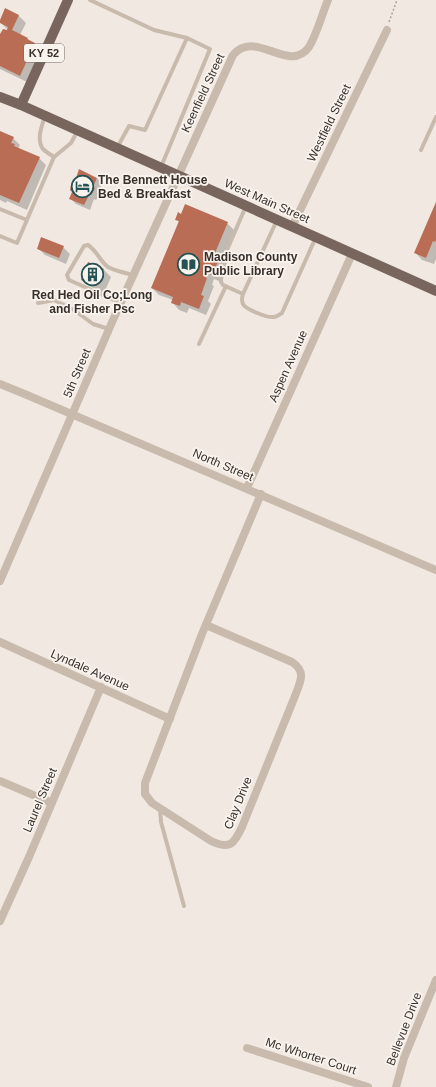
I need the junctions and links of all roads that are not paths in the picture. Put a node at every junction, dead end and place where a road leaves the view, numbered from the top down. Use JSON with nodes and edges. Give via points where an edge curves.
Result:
{"nodes":[{"id":1,"x":68,"y":0,"type":"edge"},
{"id":2,"x":90,"y":0,"type":"edge"},
{"id":3,"x":328,"y":0,"type":"edge"},
{"id":4,"x":386,"y":30,"type":"road end"},
{"id":5,"x":187,"y":38,"type":"junction"},
{"id":6,"x":0,"y":97,"type":"edge"},
{"id":7,"x":21,"y":105,"type":"junction"},
{"id":8,"x":45,"y":116,"type":"junction"},
{"id":9,"x":436,"y":117,"type":"edge"},
{"id":10,"x":78,"y":130,"type":"junction"},
{"id":11,"x":117,"y":148,"type":"junction"},
{"id":12,"x":421,"y":150,"type":"dead end"},
{"id":13,"x":54,"y":157,"type":"junction"},
{"id":14,"x":160,"y":168,"type":"junction"},
{"id":15,"x":179,"y":176,"type":"junction"},
{"id":16,"x":246,"y":206,"type":"junction"},
{"id":17,"x":0,"y":209,"type":"edge"},
{"id":18,"x":27,"y":220,"type":"junction"},
{"id":19,"x":277,"y":220,"type":"junction"},
{"id":20,"x":292,"y":227,"type":"junction"},
{"id":21,"x":0,"y":236,"type":"edge"},
{"id":22,"x":316,"y":237,"type":"junction"},
{"id":23,"x":352,"y":254,"type":"junction"},
{"id":24,"x":133,"y":275,"type":"junction"},
{"id":25,"x":226,"y":286,"type":"junction"},
{"id":26,"x":436,"y":291,"type":"edge"},
{"id":27,"x":243,"y":294,"type":"junction"},
{"id":28,"x":38,"y":303,"type":"dead end"},
{"id":29,"x":120,"y":303,"type":"junction"},
{"id":30,"x":109,"y":329,"type":"junction"},
{"id":31,"x":199,"y":344,"type":"dead end"},
{"id":32,"x":0,"y":384,"type":"edge"},
{"id":33,"x":72,"y":415,"type":"junction"},
{"id":34,"x":247,"y":488,"type":"junction"},
{"id":35,"x":261,"y":494,"type":"junction"},
{"id":36,"x":436,"y":570,"type":"edge"},
{"id":37,"x":0,"y":581,"type":"edge"},
{"id":38,"x":206,"y":625,"type":"junction"},
{"id":39,"x":0,"y":642,"type":"edge"},
{"id":40,"x":101,"y":688,"type":"junction"},
{"id":41,"x":170,"y":719,"type":"junction"},
{"id":42,"x":0,"y":781,"type":"edge"},
{"id":43,"x":52,"y":803,"type":"junction"},
{"id":44,"x":160,"y":809,"type":"junction"},
{"id":45,"x":184,"y":906,"type":"dead end"},
{"id":46,"x":0,"y":921,"type":"edge"},
{"id":47,"x":436,"y":980,"type":"edge"},
{"id":48,"x":433,"y":996,"type":"edge"},
{"id":49,"x":247,"y":1048,"type":"dead end"},
{"id":50,"x":368,"y":1087,"type":"edge"},
{"id":51,"x":396,"y":1087,"type":"edge"}],
"edges":[{"from":1,"to":7,"type":"main road","number":"KY 52"},
{"from":2,"to":5,"type":"lane","via":[[154,30]]},
{"from":3,"to":15,"type":"street","name":"Keenfield Street","via":[[309,47],[303,53],[289,57],[256,46],[248,46],[233,55]]},
{"from":4,"to":20,"type":"street","name":"Westfield Street"},
{"from":5,"to":11,"type":"lane","via":[[146,130],[129,126]]},
{"from":5,"to":14,"type":"lane","via":[[210,49]]},
{"from":6,"to":7,"type":"main road","name":"West Main Street"},
{"from":7,"to":8,"type":"main road","name":"West Main Street"},
{"from":8,"to":10,"type":"main road","name":"West Main Street"},
{"from":8,"to":13,"type":"lane","via":[[40,134],[41,142],[43,148]]},
{"from":9,"to":12,"type":"lane"},
{"from":10,"to":11,"type":"main road","name":"West Main Street"},
{"from":10,"to":13,"type":"lane","via":[[71,143]]},
{"from":11,"to":14,"type":"main road","name":"West Main Street"},
{"from":13,"to":18,"type":"lane"},
{"from":14,"to":15,"type":"main road","name":"West Main Street"},
{"from":15,"to":16,"type":"main road","name":"West Main Street"},
{"from":15,"to":24,"type":"street","name":"5th Street"},
{"from":16,"to":19,"type":"main road","name":"West Main Street"},
{"from":16,"to":25,"type":"lane","via":[[227,250],[221,279]]},
{"from":17,"to":18,"type":"lane"},
{"from":18,"to":21,"type":"lane","via":[[17,242]]},
{"from":19,"to":20,"type":"main road","name":"West Main Street"},
{"from":19,"to":27,"type":"lane"},
{"from":20,"to":22,"type":"main road","name":"West Main Street"},
{"from":22,"to":23,"type":"main road","name":"West Main Street"},
{"from":22,"to":27,"type":"lane","via":[[279,316],[269,317],[248,309],[243,305]]},
{"from":23,"to":26,"type":"main road","name":"West Main Street"},
{"from":23,"to":34,"type":"street","name":"Aspen Avenue"},
{"from":24,"to":29,"type":"street","name":"5th Street"},
{"from":24,"to":29,"type":"lane","via":[[109,267],[88,245],[84,246],[67,276],[69,280]]},
{"from":25,"to":27,"type":"lane"},
{"from":25,"to":31,"type":"lane"},
{"from":28,"to":30,"type":"lane","via":[[54,300],[93,324]]},
{"from":29,"to":30,"type":"street","name":"5th Street"},
{"from":30,"to":33,"type":"street","name":"5th Street"},
{"from":32,"to":33,"type":"street","name":"North Street"},
{"from":33,"to":34,"type":"street","name":"North Street"},
{"from":33,"to":37,"type":"street","name":"5th Street"},
{"from":34,"to":35,"type":"street","name":"North Street"},
{"from":35,"to":36,"type":"street","name":"North Street"},
{"from":35,"to":38,"type":"street","name":"Clay Drive"},
{"from":38,"to":41,"type":"street","name":"Clay Drive"},
{"from":38,"to":44,"type":"street","name":"Clay Drive","via":[[292,662],[300,668],[301,679],[236,840],[226,846],[219,845]]},
{"from":39,"to":40,"type":"street","name":"Lyndale Avenue"},
{"from":40,"to":41,"type":"street","name":"Lyndale Avenue"},
{"from":40,"to":43,"type":"street","name":"Laurel Street"},
{"from":41,"to":44,"type":"street","name":"Clay Drive","via":[[144,791],[152,804]]},
{"from":42,"to":43,"type":"street"},
{"from":43,"to":46,"type":"street","name":"Laurel Street"},
{"from":44,"to":45,"type":"lane","via":[[161,822]]},
{"from":47,"to":48,"type":"street","name":"Bellevue Drive"},
{"from":48,"to":51,"type":"street","name":"Bellevue Drive","via":[[404,1058]]},
{"from":49,"to":50,"type":"street","name":"Mc Whorter Court"}]}
